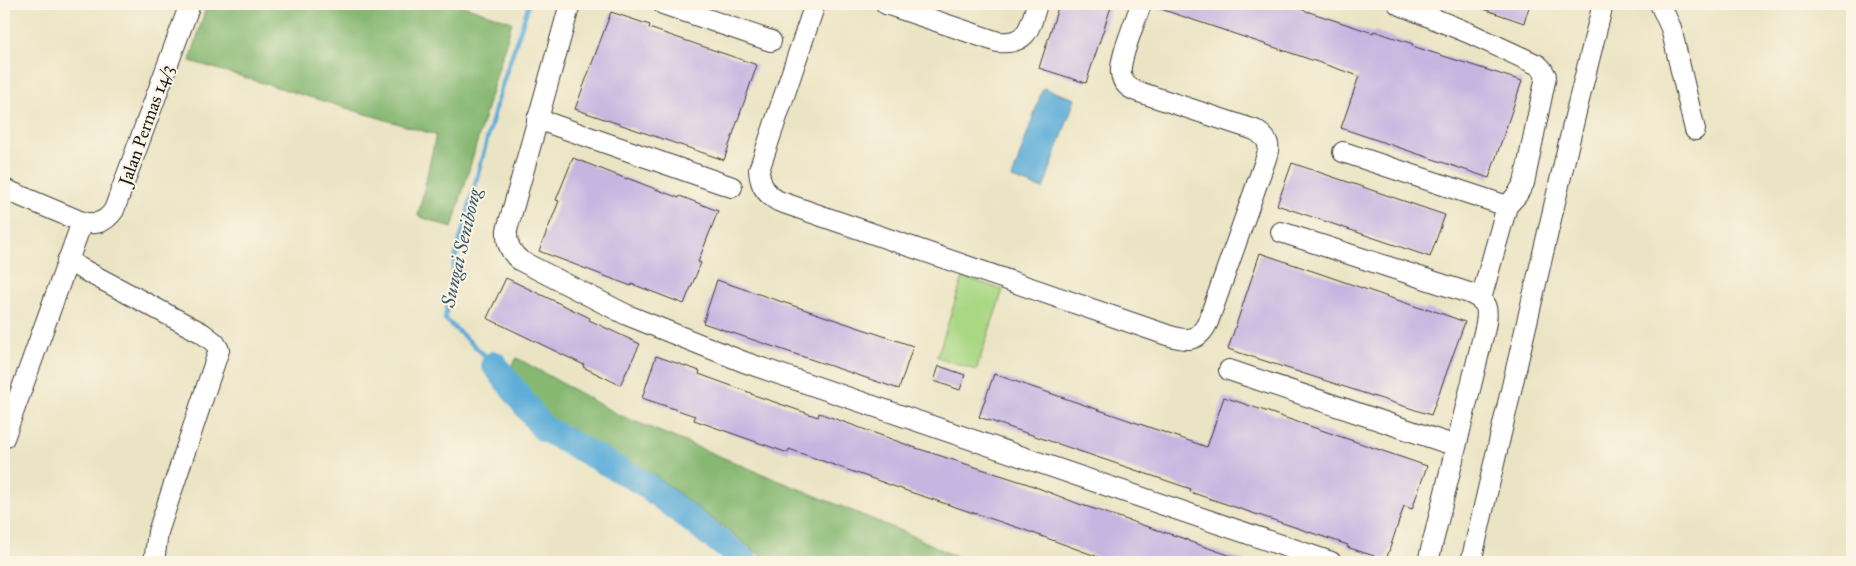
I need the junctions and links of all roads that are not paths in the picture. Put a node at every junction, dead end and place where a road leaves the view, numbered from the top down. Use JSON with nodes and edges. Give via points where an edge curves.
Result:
{"nodes":[{"id":1,"x":190,"y":4,"type":"edge"},
{"id":2,"x":570,"y":4,"type":"edge"},
{"id":3,"x":664,"y":4,"type":"edge"},
{"id":4,"x":815,"y":4,"type":"edge"},
{"id":5,"x":886,"y":4,"type":"edge"},
{"id":6,"x":1037,"y":4,"type":"edge"},
{"id":7,"x":1141,"y":4,"type":"edge"},
{"id":8,"x":1398,"y":4,"type":"edge"},
{"id":9,"x":1602,"y":4,"type":"edge"},
{"id":10,"x":1660,"y":4,"type":"edge"},
{"id":11,"x":771,"y":41,"type":"dead end"},
{"id":12,"x":537,"y":119,"type":"junction"},
{"id":13,"x":1695,"y":130,"type":"dead end"},
{"id":14,"x":1343,"y":152,"type":"dead end"},
{"id":15,"x":732,"y":187,"type":"dead end"},
{"id":16,"x":4,"y":189,"type":"edge"},
{"id":17,"x":1507,"y":206,"type":"junction"},
{"id":18,"x":82,"y":222,"type":"junction"},
{"id":19,"x":1281,"y":232,"type":"dead end"},
{"id":20,"x":67,"y":261,"type":"junction"},
{"id":21,"x":1481,"y":299,"type":"junction"},
{"id":22,"x":1229,"y":370,"type":"dead end"},
{"id":23,"x":4,"y":438,"type":"edge"},
{"id":24,"x":1456,"y":446,"type":"junction"},
{"id":25,"x":154,"y":562,"type":"edge"},
{"id":26,"x":1331,"y":562,"type":"edge"},
{"id":27,"x":1428,"y":562,"type":"edge"},
{"id":28,"x":1471,"y":562,"type":"edge"}],
"edges":[{"from":1,"to":18,"type":"street","name":"Jalan Permas 14/3","via":[[114,210],[102,222]]},
{"from":2,"to":12,"type":"street"},
{"from":3,"to":11,"type":"street"},
{"from":4,"to":7,"type":"street","via":[[759,170],[763,188],[769,195],[787,204],[1186,340],[1201,332],[1208,322],[1268,154],[1268,143],[1255,130],[1136,91],[1126,84],[1121,66]]},
{"from":5,"to":6,"type":"street","via":[[1008,43],[1024,36]]},
{"from":8,"to":17,"type":"street","via":[[1469,32],[1538,65],[1544,71],[1545,85],[1524,183]]},
{"from":9,"to":28,"type":"street"},
{"from":10,"to":13,"type":"street","via":[[1671,28]]},
{"from":12,"to":15,"type":"street"},
{"from":12,"to":26,"type":"street","via":[[507,230],[510,250],[525,264],[627,315],[752,366]]},
{"from":14,"to":17,"type":"street"},
{"from":16,"to":18,"type":"street"},
{"from":17,"to":21,"type":"street"},
{"from":18,"to":20,"type":"street"},
{"from":19,"to":21,"type":"street"},
{"from":20,"to":23,"type":"street"},
{"from":20,"to":25,"type":"street","via":[[202,334],[215,342],[220,350],[158,532]]},
{"from":21,"to":24,"type":"street","via":[[1488,317]]},
{"from":22,"to":24,"type":"street"},
{"from":24,"to":27,"type":"street"}]}
